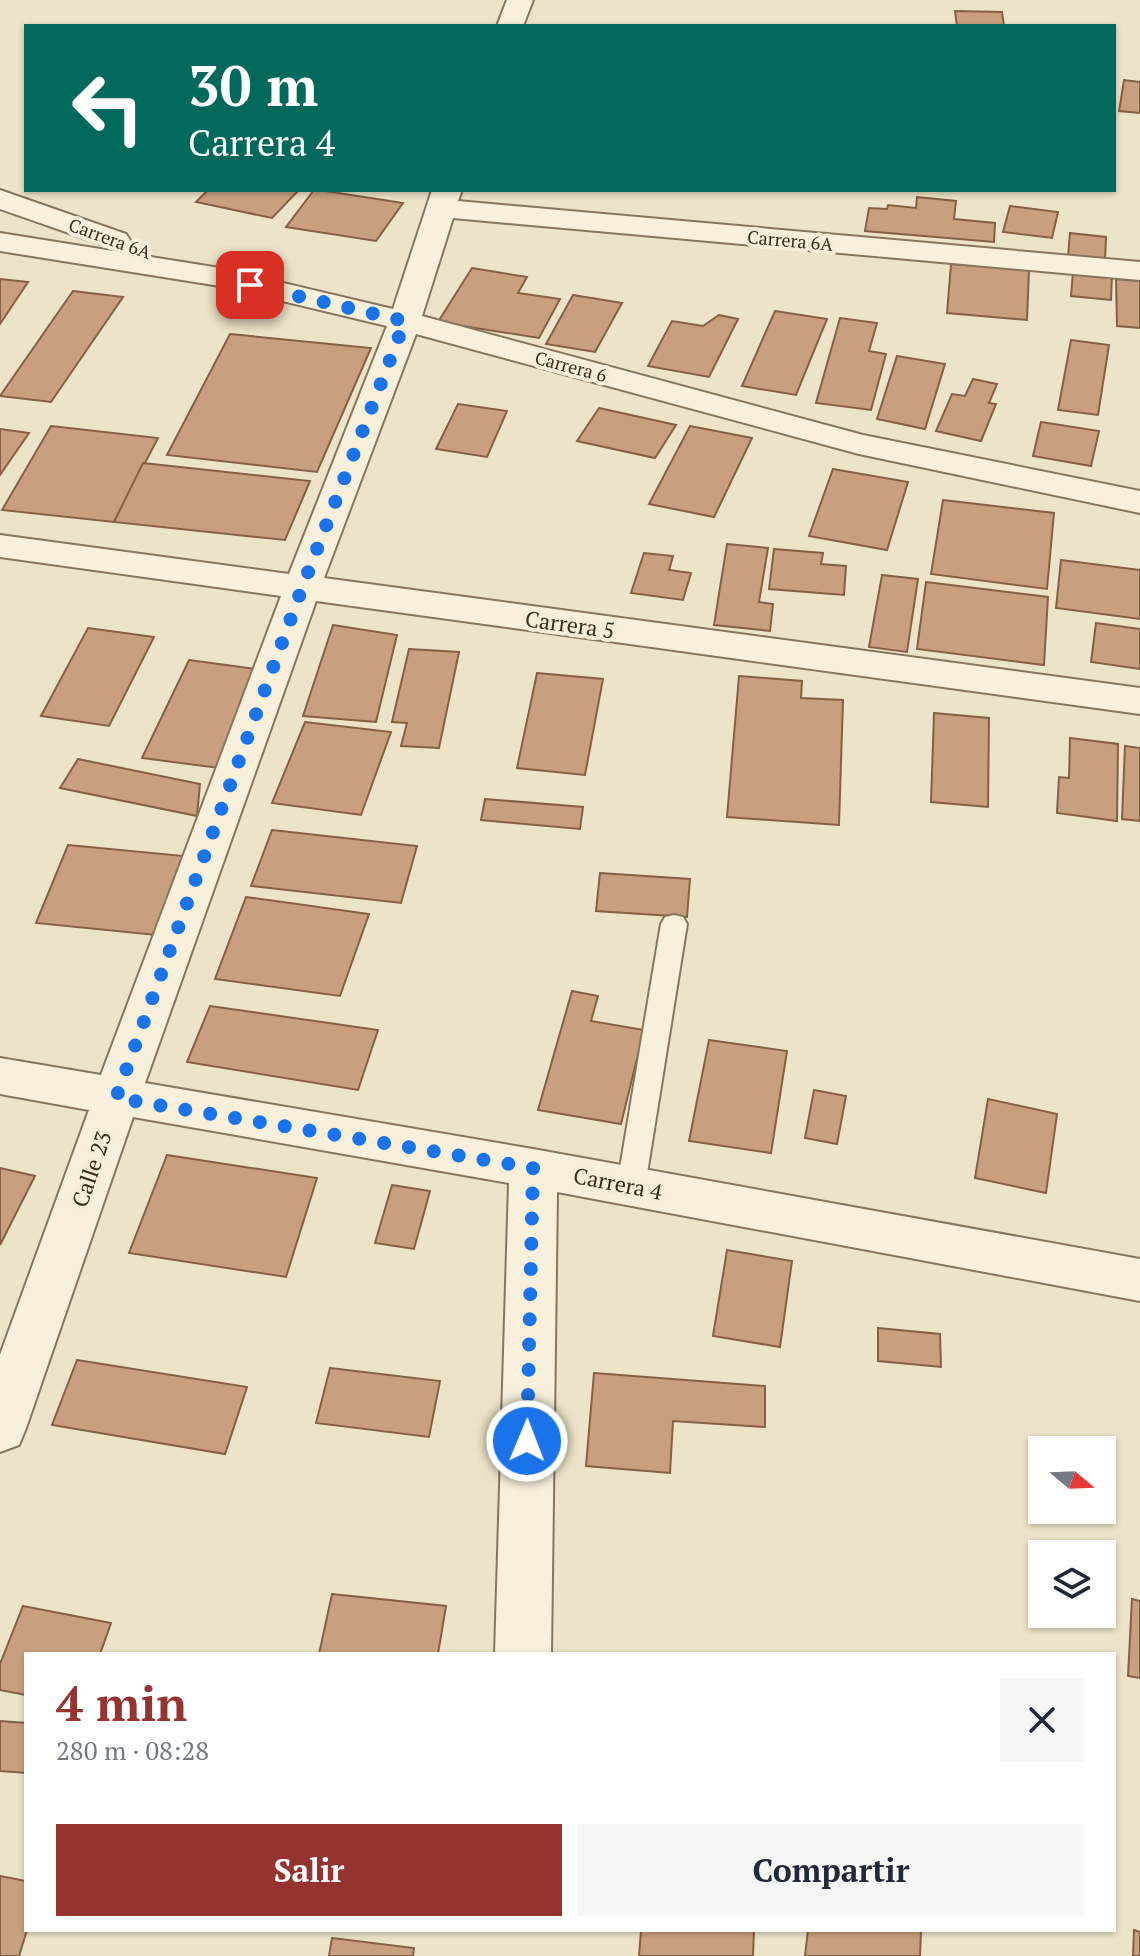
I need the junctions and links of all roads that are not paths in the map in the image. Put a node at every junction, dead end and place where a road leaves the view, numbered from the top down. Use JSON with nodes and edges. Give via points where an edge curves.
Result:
{"nodes":[{"id":1,"x":520,"y":0,"type":"edge"},
{"id":2,"x":511,"y":24,"type":"edge"},
{"id":3,"x":0,"y":199,"type":"edge"},
{"id":4,"x":443,"y":199,"type":"edge"},
{"id":5,"x":0,"y":242,"type":"edge"},
{"id":6,"x":1140,"y":271,"type":"edge"},
{"id":7,"x":220,"y":277,"type":"junction"},
{"id":8,"x":405,"y":321,"type":"junction"},
{"id":9,"x":1140,"y":502,"type":"edge"},
{"id":10,"x":0,"y":546,"type":"edge"},
{"id":11,"x":302,"y":588,"type":"junction"},
{"id":12,"x":1140,"y":701,"type":"edge"},
{"id":13,"x":674,"y":924,"type":"dead end"},
{"id":14,"x":0,"y":1076,"type":"edge"},
{"id":15,"x":116,"y":1098,"type":"junction"},
{"id":16,"x":533,"y":1168,"type":"junction"},
{"id":17,"x":631,"y":1186,"type":"junction"},
{"id":18,"x":1140,"y":1280,"type":"edge"},
{"id":19,"x":0,"y":1428,"type":"edge"},
{"id":20,"x":523,"y":1652,"type":"edge"}],
"edges":[{"from":1,"to":2,"type":"street"},
{"from":3,"to":7,"type":"street","name":"Carrera 6A"},
{"from":4,"to":6,"type":"street","name":"Carrera 6A"},
{"from":4,"to":8,"type":"street","name":"Calle 23"},
{"from":5,"to":7,"type":"street","name":"Carrera 6"},
{"from":7,"to":8,"type":"street","name":"Carrera 6"},
{"from":8,"to":9,"type":"street","name":"Carrera 6","via":[[859,444]]},
{"from":8,"to":11,"type":"street","name":"Calle 23"},
{"from":10,"to":11,"type":"street","name":"Carrera 5"},
{"from":11,"to":12,"type":"street","name":"Carrera 5"},
{"from":11,"to":15,"type":"street","name":"Calle 23"},
{"from":13,"to":17,"type":"lane"},
{"from":14,"to":15,"type":"street","name":"Carrera 4"},
{"from":15,"to":16,"type":"street","name":"Carrera 4"},
{"from":15,"to":19,"type":"street","name":"Calle 23"},
{"from":16,"to":17,"type":"street","name":"Carrera 4"},
{"from":16,"to":20,"type":"street"},
{"from":17,"to":18,"type":"street","name":"Carrera 4"}]}
